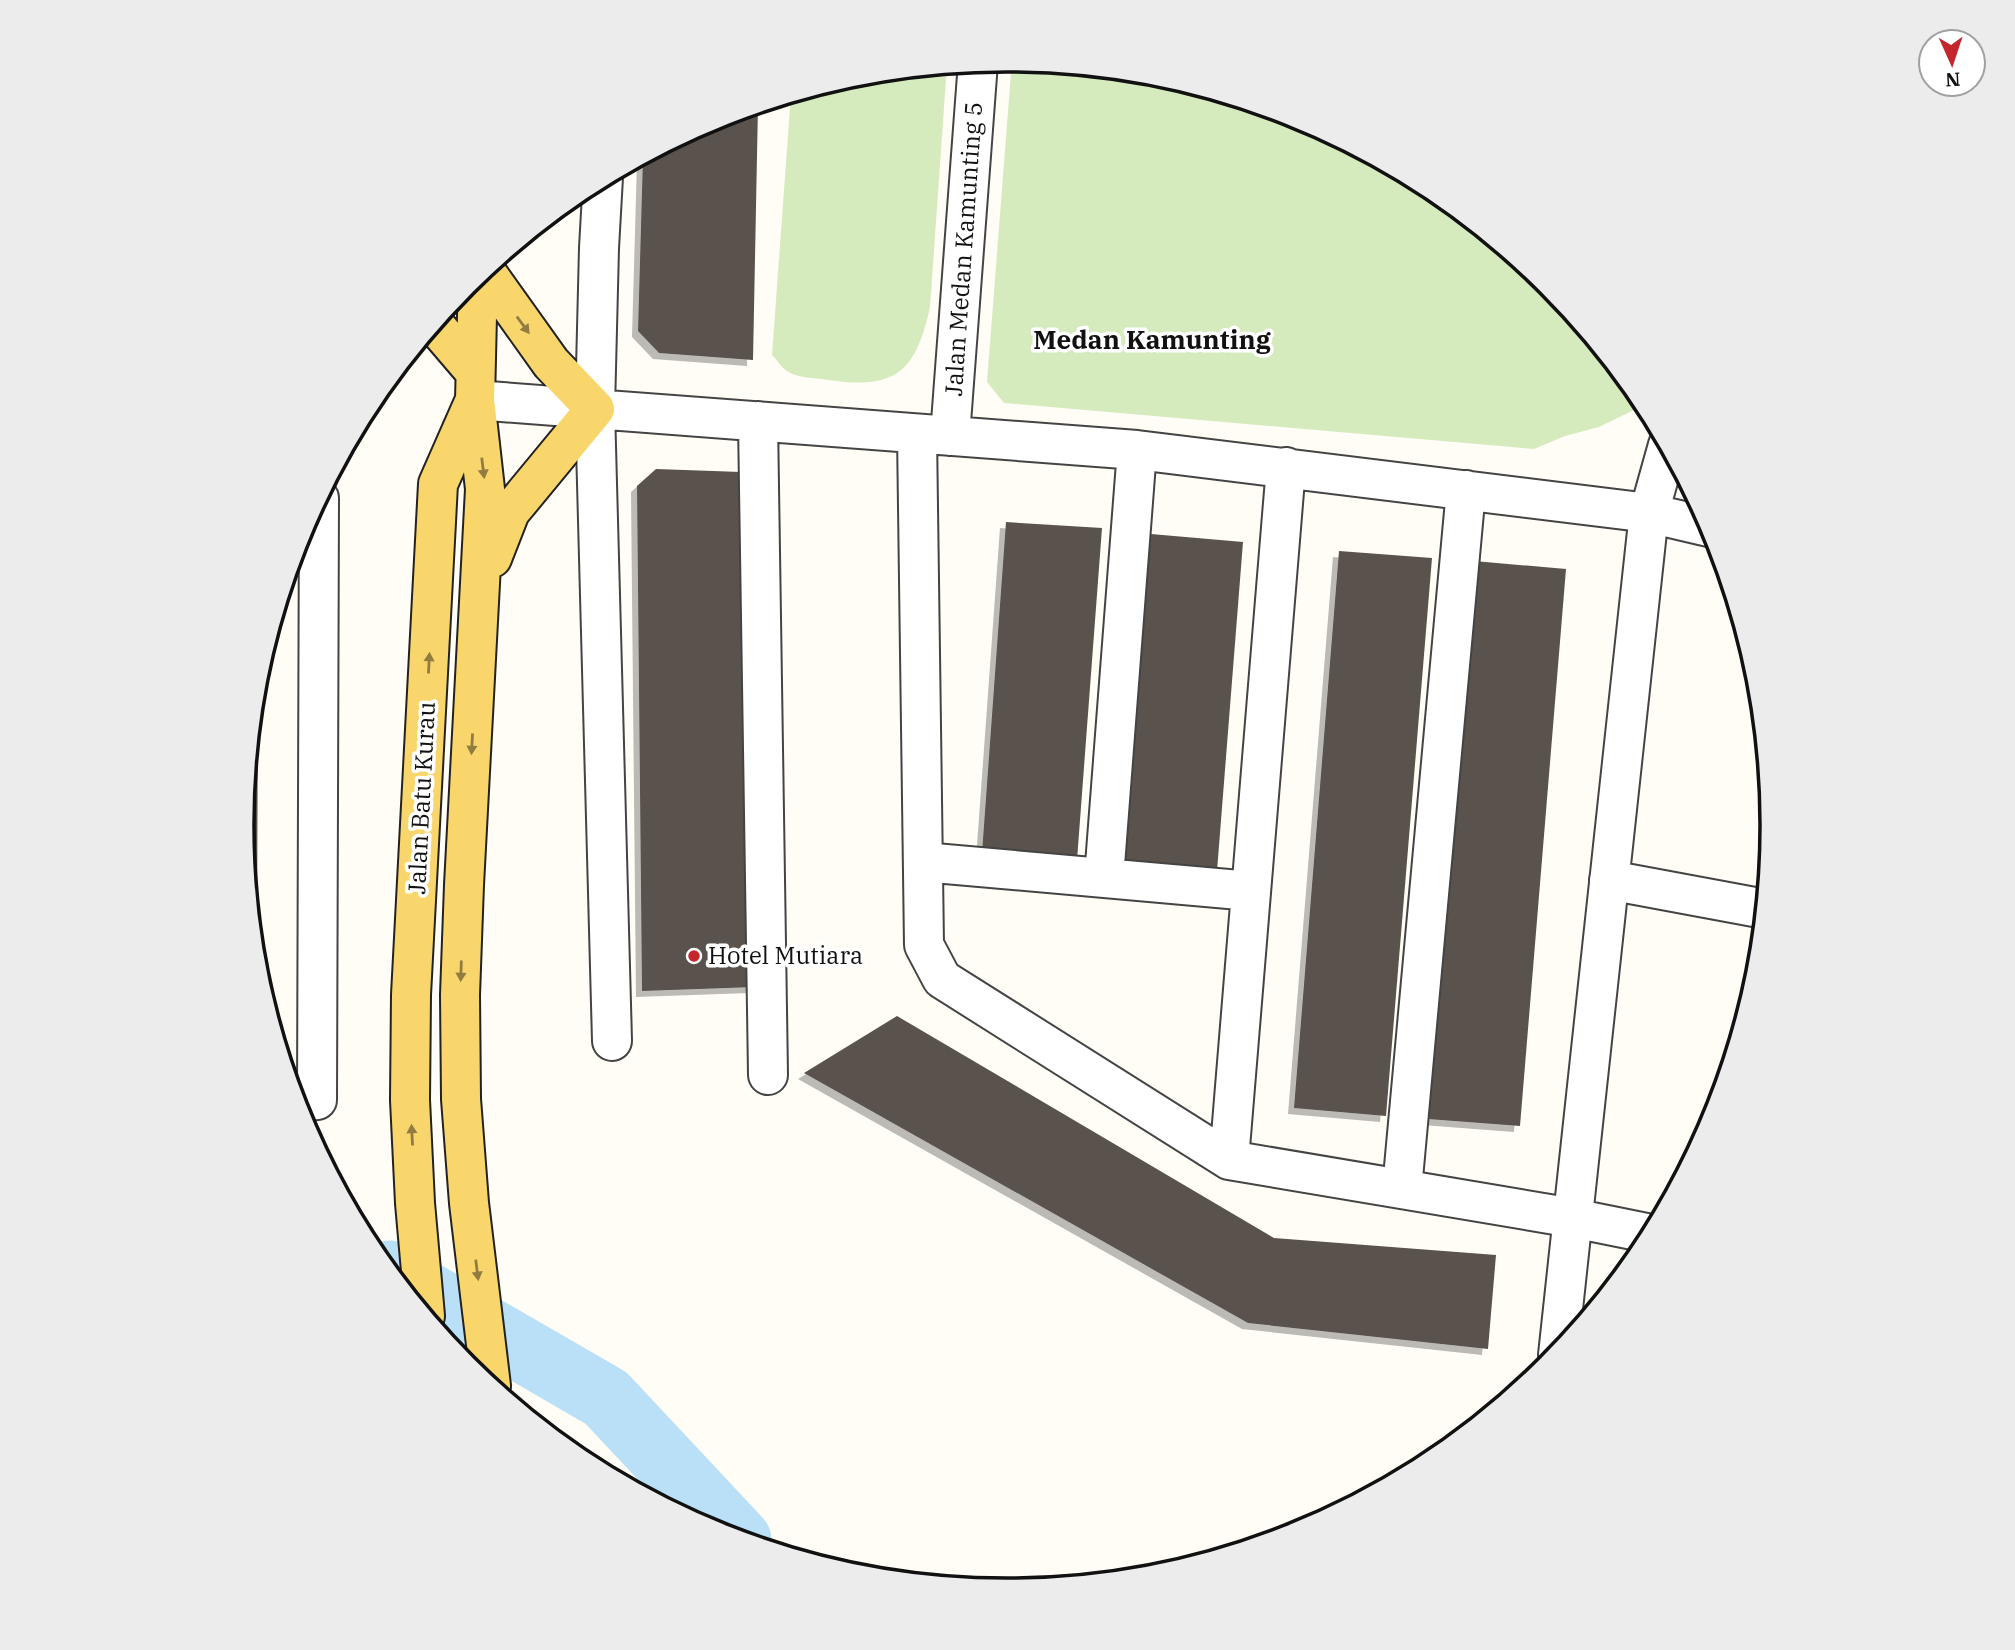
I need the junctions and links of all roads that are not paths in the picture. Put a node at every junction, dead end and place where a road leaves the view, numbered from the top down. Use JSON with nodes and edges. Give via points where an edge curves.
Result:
{"nodes":[{"id":1,"x":977,"y":73,"type":"edge"},
{"id":2,"x":602,"y":191,"type":"edge"},
{"id":3,"x":490,"y":278,"type":"edge"},
{"id":4,"x":478,"y":290,"type":"edge"},
{"id":5,"x":438,"y":332,"type":"edge"},
{"id":6,"x":475,"y":386,"type":"junction"},
{"id":7,"x":595,"y":409,"type":"junction"},
{"id":8,"x":758,"y":421,"type":"junction"},
{"id":9,"x":933,"y":435,"type":"junction"},
{"id":10,"x":1137,"y":450,"type":"junction"},
{"id":11,"x":1665,"y":457,"type":"edge"},
{"id":12,"x":1286,"y":467,"type":"junction"},
{"id":13,"x":1466,"y":490,"type":"junction"},
{"id":14,"x":1649,"y":513,"type":"junction"},
{"id":15,"x":318,"y":522,"type":"edge"},
{"id":16,"x":1697,"y":524,"type":"edge"},
{"id":17,"x":480,"y":589,"type":"junction"},
{"id":18,"x":923,"y":862,"type":"junction"},
{"id":19,"x":1104,"y":878,"type":"junction"},
{"id":20,"x":1609,"y":880,"type":"junction"},
{"id":21,"x":1251,"y":891,"type":"junction"},
{"id":22,"x":1756,"y":907,"type":"edge"},
{"id":23,"x":612,"y":1041,"type":"dead end"},
{"id":24,"x":768,"y":1075,"type":"dead end"},
{"id":25,"x":306,"y":1098,"type":"edge"},
{"id":26,"x":1229,"y":1160,"type":"junction"},
{"id":27,"x":1402,"y":1189,"type":"junction"},
{"id":28,"x":1573,"y":1218,"type":"junction"},
{"id":29,"x":1641,"y":1232,"type":"edge"},
{"id":30,"x":424,"y":1301,"type":"edge"},
{"id":31,"x":1560,"y":1337,"type":"edge"},
{"id":32,"x":489,"y":1371,"type":"edge"}],
"edges":[{"from":1,"to":9,"type":"street","name":"Jalan Medan Kamunting 5"},
{"from":2,"to":7,"type":"street"},
{"from":3,"to":7,"type":"main road","one_way":true,"via":[[551,363]]},
{"from":4,"to":6,"type":"main road","name":"Jalan Batu Kurau"},
{"from":5,"to":6,"type":"main road"},
{"from":6,"to":7,"type":"street"},
{"from":6,"to":17,"type":"main road","name":"Jalan Batu Kurau","one_way":true,"via":[[485,489]]},
{"from":30,"to":6,"type":"main road","name":"Jalan Batu Kurau","one_way":true,"via":[[410,1100],[411,995],[438,484]]},
{"from":7,"to":8,"type":"street"},
{"from":7,"to":17,"type":"main road","via":[[510,512]]},
{"from":7,"to":23,"type":"street"},
{"from":8,"to":9,"type":"street"},
{"from":8,"to":24,"type":"street"},
{"from":9,"to":10,"type":"street"},
{"from":9,"to":18,"type":"street","name":"Jalan Medan Kamunting 5"},
{"from":10,"to":12,"type":"street"},
{"from":10,"to":19,"type":"street"},
{"from":11,"to":14,"type":"street"},
{"from":12,"to":13,"type":"street"},
{"from":12,"to":21,"type":"street"},
{"from":13,"to":14,"type":"street"},
{"from":13,"to":27,"type":"street"},
{"from":14,"to":16,"type":"street"},
{"from":14,"to":20,"type":"street"},
{"from":15,"to":25,"type":"street"},
{"from":17,"to":32,"type":"main road","name":"Jalan Batu Kurau","one_way":true,"via":[[460,995],[461,1099]]},
{"from":18,"to":19,"type":"street"},
{"from":18,"to":26,"type":"street","name":"Jalan Medan Kamunting 5","via":[[924,945],[942,979]]},
{"from":19,"to":21,"type":"street"},
{"from":20,"to":22,"type":"street"},
{"from":20,"to":28,"type":"street"},
{"from":21,"to":26,"type":"street"},
{"from":26,"to":27,"type":"street"},
{"from":27,"to":28,"type":"street"},
{"from":28,"to":29,"type":"street"},
{"from":28,"to":31,"type":"street"}]}
